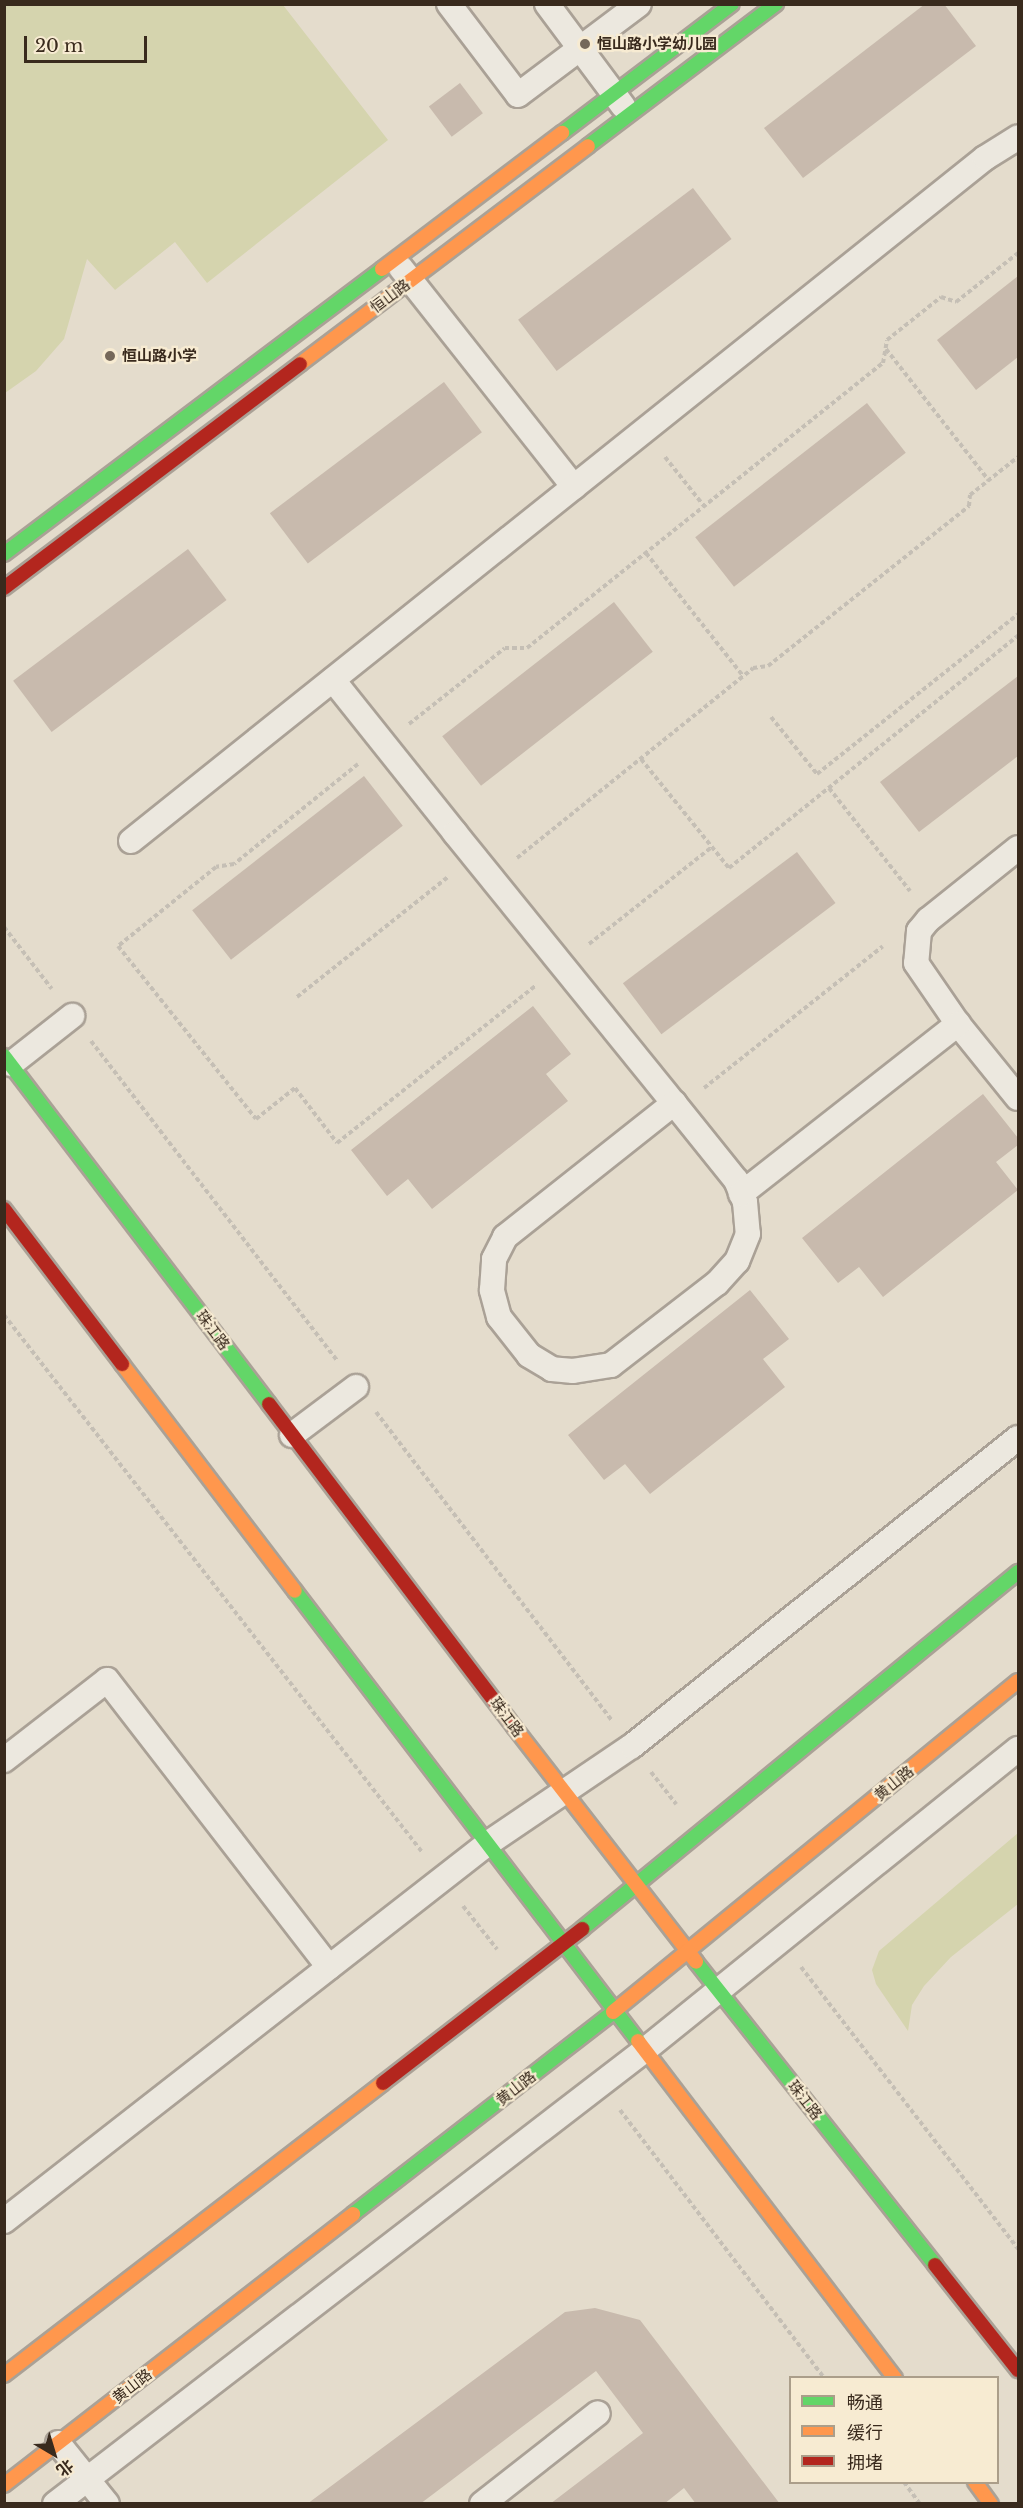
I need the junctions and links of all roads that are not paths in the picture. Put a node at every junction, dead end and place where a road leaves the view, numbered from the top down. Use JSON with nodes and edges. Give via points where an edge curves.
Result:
{"nodes":[{"id":1,"x":449,"y":4,"type":"edge"},
{"id":2,"x":548,"y":4,"type":"edge"},
{"id":3,"x":639,"y":4,"type":"edge"},
{"id":4,"x":732,"y":4,"type":"edge"},
{"id":5,"x":776,"y":4,"type":"edge"},
{"id":6,"x":580,"y":48,"type":"junction"},
{"id":7,"x":614,"y":94,"type":"junction"},
{"id":8,"x":630,"y":115,"type":"junction"},
{"id":9,"x":1018,"y":137,"type":"edge"},
{"id":10,"x":394,"y":260,"type":"junction"},
{"id":11,"x":411,"y":280,"type":"junction"},
{"id":12,"x":574,"y":487,"type":"junction"},
{"id":13,"x":4,"y":554,"type":"edge"},
{"id":14,"x":4,"y":588,"type":"edge"},
{"id":15,"x":333,"y":680,"type":"junction"},
{"id":16,"x":131,"y":841,"type":"dead end"},
{"id":17,"x":1018,"y":848,"type":"edge"},
{"id":18,"x":72,"y":1016,"type":"road end"},
{"id":19,"x":958,"y":1024,"type":"junction"},
{"id":20,"x":8,"y":1060,"type":"edge"},
{"id":21,"x":1018,"y":1098,"type":"edge"},
{"id":22,"x":676,"y":1106,"type":"junction"},
{"id":23,"x":741,"y":1194,"type":"junction"},
{"id":24,"x":4,"y":1209,"type":"edge"},
{"id":25,"x":356,"y":1387,"type":"road end"},
{"id":26,"x":292,"y":1435,"type":"junction"},
{"id":27,"x":1018,"y":1438,"type":"edge"},
{"id":28,"x":1018,"y":1572,"type":"edge"},
{"id":29,"x":1018,"y":1681,"type":"edge"},
{"id":30,"x":1018,"y":1749,"type":"edge"},
{"id":31,"x":4,"y":1760,"type":"edge"},
{"id":32,"x":563,"y":1791,"type":"junction"},
{"id":33,"x":487,"y":1845,"type":"junction"},
{"id":34,"x":635,"y":1885,"type":"junction"},
{"id":35,"x":563,"y":1945,"type":"junction"},
{"id":36,"x":688,"y":1953,"type":"junction"},
{"id":37,"x":329,"y":1968,"type":"junction"},
{"id":38,"x":718,"y":1991,"type":"junction"},
{"id":39,"x":616,"y":2010,"type":"junction"},
{"id":40,"x":645,"y":2049,"type":"junction"},
{"id":41,"x":4,"y":2221,"type":"edge"},
{"id":42,"x":1011,"y":2343,"type":"edge"},
{"id":43,"x":1018,"y":2370,"type":"edge"},
{"id":44,"x":4,"y":2375,"type":"edge"},
{"id":45,"x":893,"y":2376,"type":"edge"},
{"id":46,"x":598,"y":2413,"type":"dead end"},
{"id":47,"x":58,"y":2443,"type":"junction"},
{"id":48,"x":88,"y":2479,"type":"junction"},
{"id":49,"x":976,"y":2484,"type":"edge"},
{"id":50,"x":4,"y":2485,"type":"edge"},
{"id":51,"x":55,"y":2504,"type":"edge"},
{"id":52,"x":107,"y":2504,"type":"edge"},
{"id":53,"x":482,"y":2504,"type":"edge"},
{"id":54,"x":991,"y":2504,"type":"edge"}],
"edges":[{"from":1,"to":6,"type":"lane","via":[[518,95]]},
{"from":2,"to":6,"type":"lane"},
{"from":3,"to":6,"type":"lane"},
{"from":4,"to":7,"type":"street","name":"恒山路"},
{"from":5,"to":8,"type":"street","name":"恒山路"},
{"from":6,"to":7,"type":"lane"},
{"from":7,"to":8,"type":"lane"},
{"from":7,"to":10,"type":"street","name":"恒山路"},
{"from":8,"to":11,"type":"street","name":"恒山路"},
{"from":9,"to":12,"type":"lane","via":[[986,158]]},
{"from":10,"to":11,"type":"lane"},
{"from":10,"to":13,"type":"street","name":"恒山路"},
{"from":11,"to":12,"type":"lane"},
{"from":11,"to":14,"type":"street","name":"恒山路"},
{"from":12,"to":15,"type":"lane"},
{"from":15,"to":16,"type":"lane"},
{"from":15,"to":22,"type":"lane"},
{"from":17,"to":19,"type":"lane","via":[[925,925],[920,972]]},
{"from":18,"to":20,"type":"lane"},
{"from":19,"to":21,"type":"lane"},
{"from":19,"to":23,"type":"lane"},
{"from":20,"to":26,"type":"street","name":"珠江路"},
{"from":22,"to":23,"type":"lane"},
{"from":22,"to":23,"type":"lane","via":[[505,1237],[494,1259],[492,1290],[510,1334],[529,1355],[552,1369],[573,1371],[611,1365],[717,1283],[737,1261],[748,1234]]},
{"from":24,"to":33,"type":"street"},
{"from":25,"to":26,"type":"lane"},
{"from":26,"to":32,"type":"street","name":"珠江路"},
{"from":27,"to":32,"type":"lane","via":[[632,1746]]},
{"from":28,"to":34,"type":"street"},
{"from":29,"to":36,"type":"street","name":"黄山路"},
{"from":30,"to":38,"type":"lane"},
{"from":31,"to":37,"type":"lane","via":[[107,1680]]},
{"from":32,"to":33,"type":"lane"},
{"from":32,"to":34,"type":"street","name":"珠江路"},
{"from":33,"to":35,"type":"street"},
{"from":33,"to":37,"type":"lane"},
{"from":34,"to":35,"type":"street"},
{"from":34,"to":36,"type":"street","name":"珠江路"},
{"from":35,"to":39,"type":"street"},
{"from":35,"to":44,"type":"street"},
{"from":36,"to":38,"type":"street","name":"珠江路"},
{"from":36,"to":39,"type":"street","name":"黄山路"},
{"from":37,"to":41,"type":"lane"},
{"from":38,"to":40,"type":"lane"},
{"from":38,"to":42,"type":"street","name":"珠江路"},
{"from":39,"to":40,"type":"street"},
{"from":39,"to":47,"type":"street","name":"黄山路"},
{"from":40,"to":45,"type":"street"},
{"from":40,"to":48,"type":"lane"},
{"from":42,"to":43,"type":"street","name":"珠江路"},
{"from":46,"to":53,"type":"lane"},
{"from":47,"to":48,"type":"lane"},
{"from":47,"to":50,"type":"street","name":"黄山路"},
{"from":48,"to":51,"type":"lane"},
{"from":48,"to":52,"type":"lane"},
{"from":49,"to":54,"type":"street"}]}
